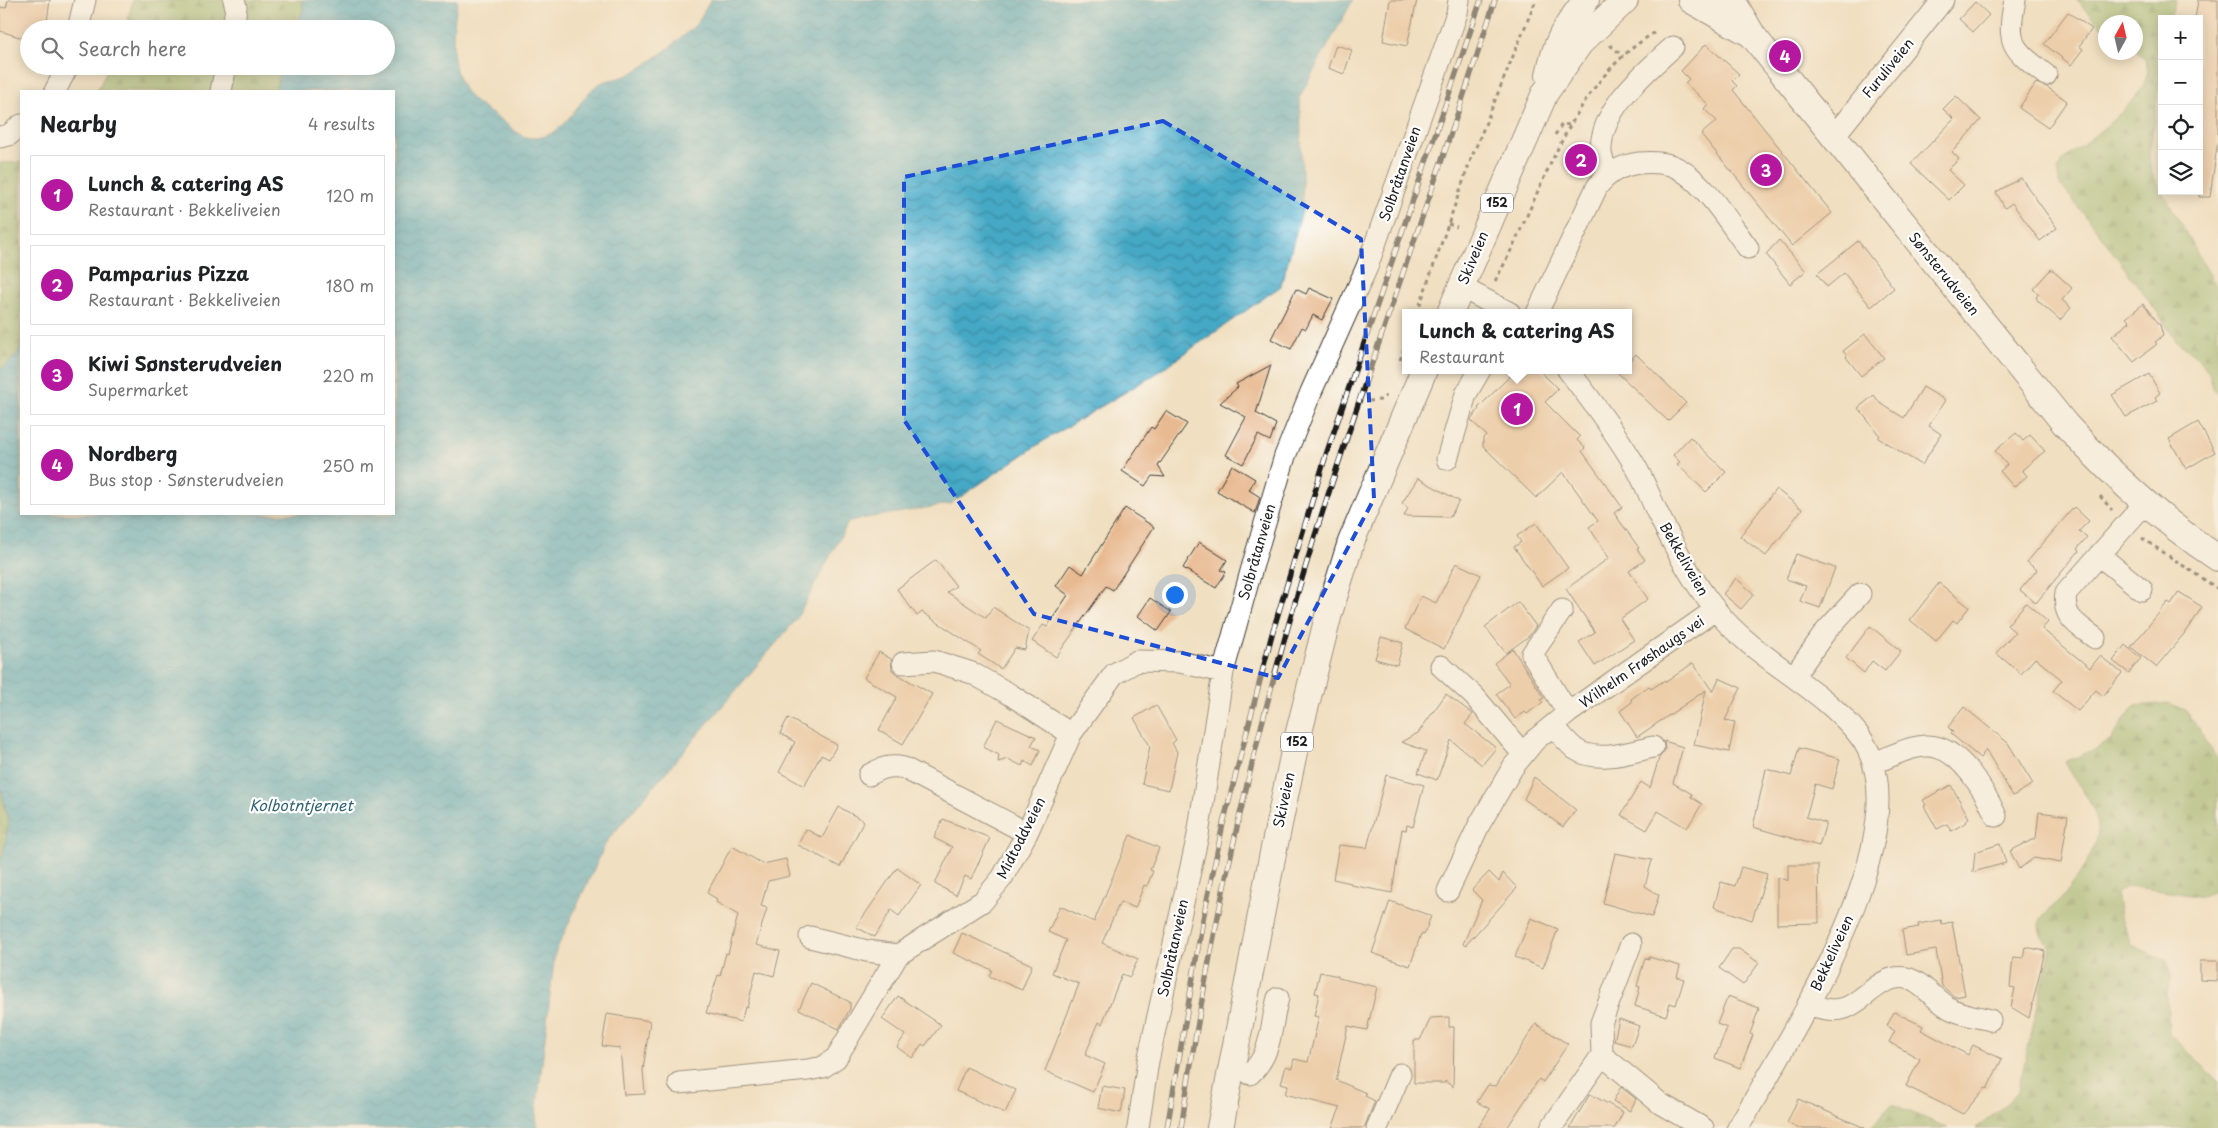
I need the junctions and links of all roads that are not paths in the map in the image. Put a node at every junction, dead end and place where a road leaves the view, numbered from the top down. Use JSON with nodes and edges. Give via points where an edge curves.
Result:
{"nodes":[{"id":1,"x":85,"y":0,"type":"edge"},
{"id":2,"x":234,"y":0,"type":"edge"},
{"id":3,"x":1459,"y":0,"type":"edge"},
{"id":4,"x":1586,"y":0,"type":"edge"},
{"id":5,"x":1625,"y":0,"type":"edge"},
{"id":6,"x":1690,"y":0,"type":"edge"},
{"id":7,"x":1730,"y":0,"type":"edge"},
{"id":8,"x":1943,"y":0,"type":"edge"},
{"id":9,"x":2015,"y":0,"type":"edge"},
{"id":10,"x":80,"y":20,"type":"edge"},
{"id":11,"x":234,"y":20,"type":"edge"},
{"id":12,"x":1753,"y":36,"type":"junction"},
{"id":13,"x":1673,"y":47,"type":"dead end"},
{"id":14,"x":63,"y":75,"type":"edge"},
{"id":15,"x":224,"y":75,"type":"edge"},
{"id":16,"x":2046,"y":75,"type":"dead end"},
{"id":17,"x":56,"y":90,"type":"edge"},
{"id":18,"x":221,"y":90,"type":"edge"},
{"id":19,"x":1545,"y":92,"type":"junction"},
{"id":20,"x":20,"y":125,"type":"edge"},
{"id":21,"x":1834,"y":136,"type":"junction"},
{"id":22,"x":0,"y":138,"type":"edge"},
{"id":23,"x":1608,"y":175,"type":"junction"},
{"id":24,"x":1748,"y":248,"type":"dead end"},
{"id":25,"x":1461,"y":287,"type":"junction"},
{"id":26,"x":1452,"y":309,"type":"edge"},
{"id":27,"x":1502,"y":309,"type":"edge"},
{"id":28,"x":1539,"y":309,"type":"edge"},
{"id":29,"x":1422,"y":374,"type":"edge"},
{"id":30,"x":1478,"y":374,"type":"edge"},
{"id":31,"x":1571,"y":374,"type":"edge"},
{"id":32,"x":1447,"y":459,"type":"dead end"},
{"id":33,"x":2145,"y":503,"type":"junction"},
{"id":34,"x":2099,"y":555,"type":"junction"},
{"id":35,"x":2218,"y":558,"type":"edge"},
{"id":36,"x":2142,"y":590,"type":"dead end"},
{"id":37,"x":1860,"y":594,"type":"dead end"},
{"id":38,"x":1562,"y":610,"type":"dead end"},
{"id":39,"x":1715,"y":610,"type":"junction"},
{"id":40,"x":2095,"y":638,"type":"dead end"},
{"id":41,"x":903,"y":663,"type":"dead end"},
{"id":42,"x":1441,"y":666,"type":"dead end"},
{"id":43,"x":1223,"y":672,"type":"junction"},
{"id":44,"x":1794,"y":676,"type":"junction"},
{"id":45,"x":1561,"y":719,"type":"junction"},
{"id":46,"x":1071,"y":734,"type":"junction"},
{"id":47,"x":1654,"y":747,"type":"dead end"},
{"id":48,"x":1523,"y":754,"type":"junction"},
{"id":49,"x":1874,"y":763,"type":"junction"},
{"id":50,"x":869,"y":775,"type":"dead end"},
{"id":51,"x":1996,"y":816,"type":"dead end"},
{"id":52,"x":1027,"y":833,"type":"junction"},
{"id":53,"x":1448,"y":891,"type":"dead end"},
{"id":54,"x":810,"y":937,"type":"dead end"},
{"id":55,"x":1631,"y":944,"type":"dead end"},
{"id":56,"x":898,"y":955,"type":"junction"},
{"id":57,"x":1278,"y":998,"type":"dead end"},
{"id":58,"x":1808,"y":1004,"type":"junction"},
{"id":59,"x":1990,"y":1020,"type":"dead end"},
{"id":60,"x":1602,"y":1056,"type":"junction"},
{"id":61,"x":1250,"y":1074,"type":"dead end"},
{"id":62,"x":1400,"y":1074,"type":"dead end"},
{"id":63,"x":680,"y":1083,"type":"dead end"},
{"id":64,"x":1138,"y":1128,"type":"edge"},
{"id":65,"x":1220,"y":1128,"type":"edge"},
{"id":66,"x":1378,"y":1128,"type":"edge"},
{"id":67,"x":1551,"y":1128,"type":"edge"},
{"id":68,"x":1703,"y":1128,"type":"edge"},
{"id":69,"x":1738,"y":1128,"type":"edge"}],
"edges":[{"from":1,"to":10,"type":"street"},
{"from":2,"to":11,"type":"street"},
{"from":3,"to":43,"type":"street","name":"Solbråtanveien","via":[[1367,267],[1285,456]]},
{"from":4,"to":19,"type":"main road","name":"Skiveien","number":"152","via":[[1566,26],[1554,49]]},
{"from":5,"to":19,"type":"main road","name":"Skiveien","number":"152","via":[[1580,44]]},
{"from":6,"to":12,"type":"main road","name":"Sønsterudveien"},
{"from":7,"to":12,"type":"main road","name":"Sønsterudveien"},
{"from":8,"to":21,"type":"street","name":"Furuliveien"},
{"from":9,"to":16,"type":"street","via":[[2011,28],[2015,48]]},
{"from":12,"to":21,"type":"main road","name":"Sønsterudveien"},
{"from":13,"to":23,"type":"street","via":[[1639,77],[1614,109],[1604,132],[1601,153]]},
{"from":14,"to":17,"type":"street"},
{"from":15,"to":18,"type":"street"},
{"from":19,"to":25,"type":"main road","name":"Skiveien","number":"152"},
{"from":20,"to":22,"type":"street"},
{"from":21,"to":33,"type":"main road","name":"Sønsterudveien","via":[[2042,396],[2088,449]]},
{"from":23,"to":24,"type":"street","via":[[1630,164],[1655,162],[1671,165],[1687,174],[1705,192]]},
{"from":23,"to":28,"type":"street","via":[[1597,187]]},
{"from":25,"to":26,"type":"main road","name":"Skiveien","number":"152"},
{"from":25,"to":27,"type":"street"},
{"from":29,"to":65,"type":"main road","name":"Skiveien","number":"152","via":[[1351,542],[1328,613],[1286,790]]},
{"from":30,"to":32,"type":"street","via":[[1466,394]]},
{"from":31,"to":39,"type":"street","name":"Bekkeliveien","via":[[1636,467],[1688,572]]},
{"from":33,"to":34,"type":"street"},
{"from":33,"to":35,"type":"main road","name":"Sønsterudveien"},
{"from":34,"to":36,"type":"street"},
{"from":34,"to":40,"type":"street","via":[[2066,593],[2064,604],[2068,616]]},
{"from":37,"to":44,"type":"street","via":[[1826,631]]},
{"from":38,"to":45,"type":"street","name":"Wilhelm Frøshaugs vei","via":[[1532,654]]},
{"from":39,"to":44,"type":"street","name":"Bekkeliveien","via":[[1738,633]]},
{"from":39,"to":45,"type":"street","name":"Wilhelm Frøshaugs vei"},
{"from":41,"to":46,"type":"street","via":[[934,661],[972,673],[1011,694]]},
{"from":42,"to":48,"type":"street","via":[[1474,696]]},
{"from":43,"to":46,"type":"street","name":"Midtoddveien","via":[[1180,662],[1137,661],[1114,674]]},
{"from":43,"to":64,"type":"street","name":"Solbråtanveien","via":[[1198,835],[1148,1062]]},
{"from":44,"to":49,"type":"street","name":"Bekkeliveien","via":[[1843,718],[1859,736]]},
{"from":45,"to":47,"type":"street","via":[[1577,750],[1594,756]]},
{"from":45,"to":48,"type":"street","name":"Wilhelm Frøshaugs vei"},
{"from":46,"to":52,"type":"street","name":"Midtoddveien"},
{"from":48,"to":53,"type":"street","name":"Wilhelm Frøshaugs vei","via":[[1479,825]]},
{"from":49,"to":51,"type":"street","via":[[1914,748],[1929,746],[1943,750],[1975,777]]},
{"from":49,"to":58,"type":"street","name":"Bekkeliveien","via":[[1879,803],[1871,859],[1861,892]]},
{"from":50,"to":52,"type":"street","via":[[885,767],[904,768]]},
{"from":52,"to":56,"type":"street","name":"Midtoddveien","via":[[1002,878],[983,901]]},
{"from":54,"to":56,"type":"street"},
{"from":55,"to":60,"type":"street","via":[[1601,1023]]},
{"from":56,"to":63,"type":"street","name":"Midtoddveien","via":[[836,1058],[823,1067]]},
{"from":57,"to":61,"type":"street","via":[[1266,1053]]},
{"from":58,"to":59,"type":"street","via":[[1830,1010],[1845,1008],[1892,979],[1906,978],[1953,1010]]},
{"from":58,"to":69,"type":"street","name":"Bekkeliveien"},
{"from":60,"to":67,"type":"street"},
{"from":60,"to":68,"type":"street","via":[[1661,1104]]},
{"from":62,"to":66,"type":"street"}]}
